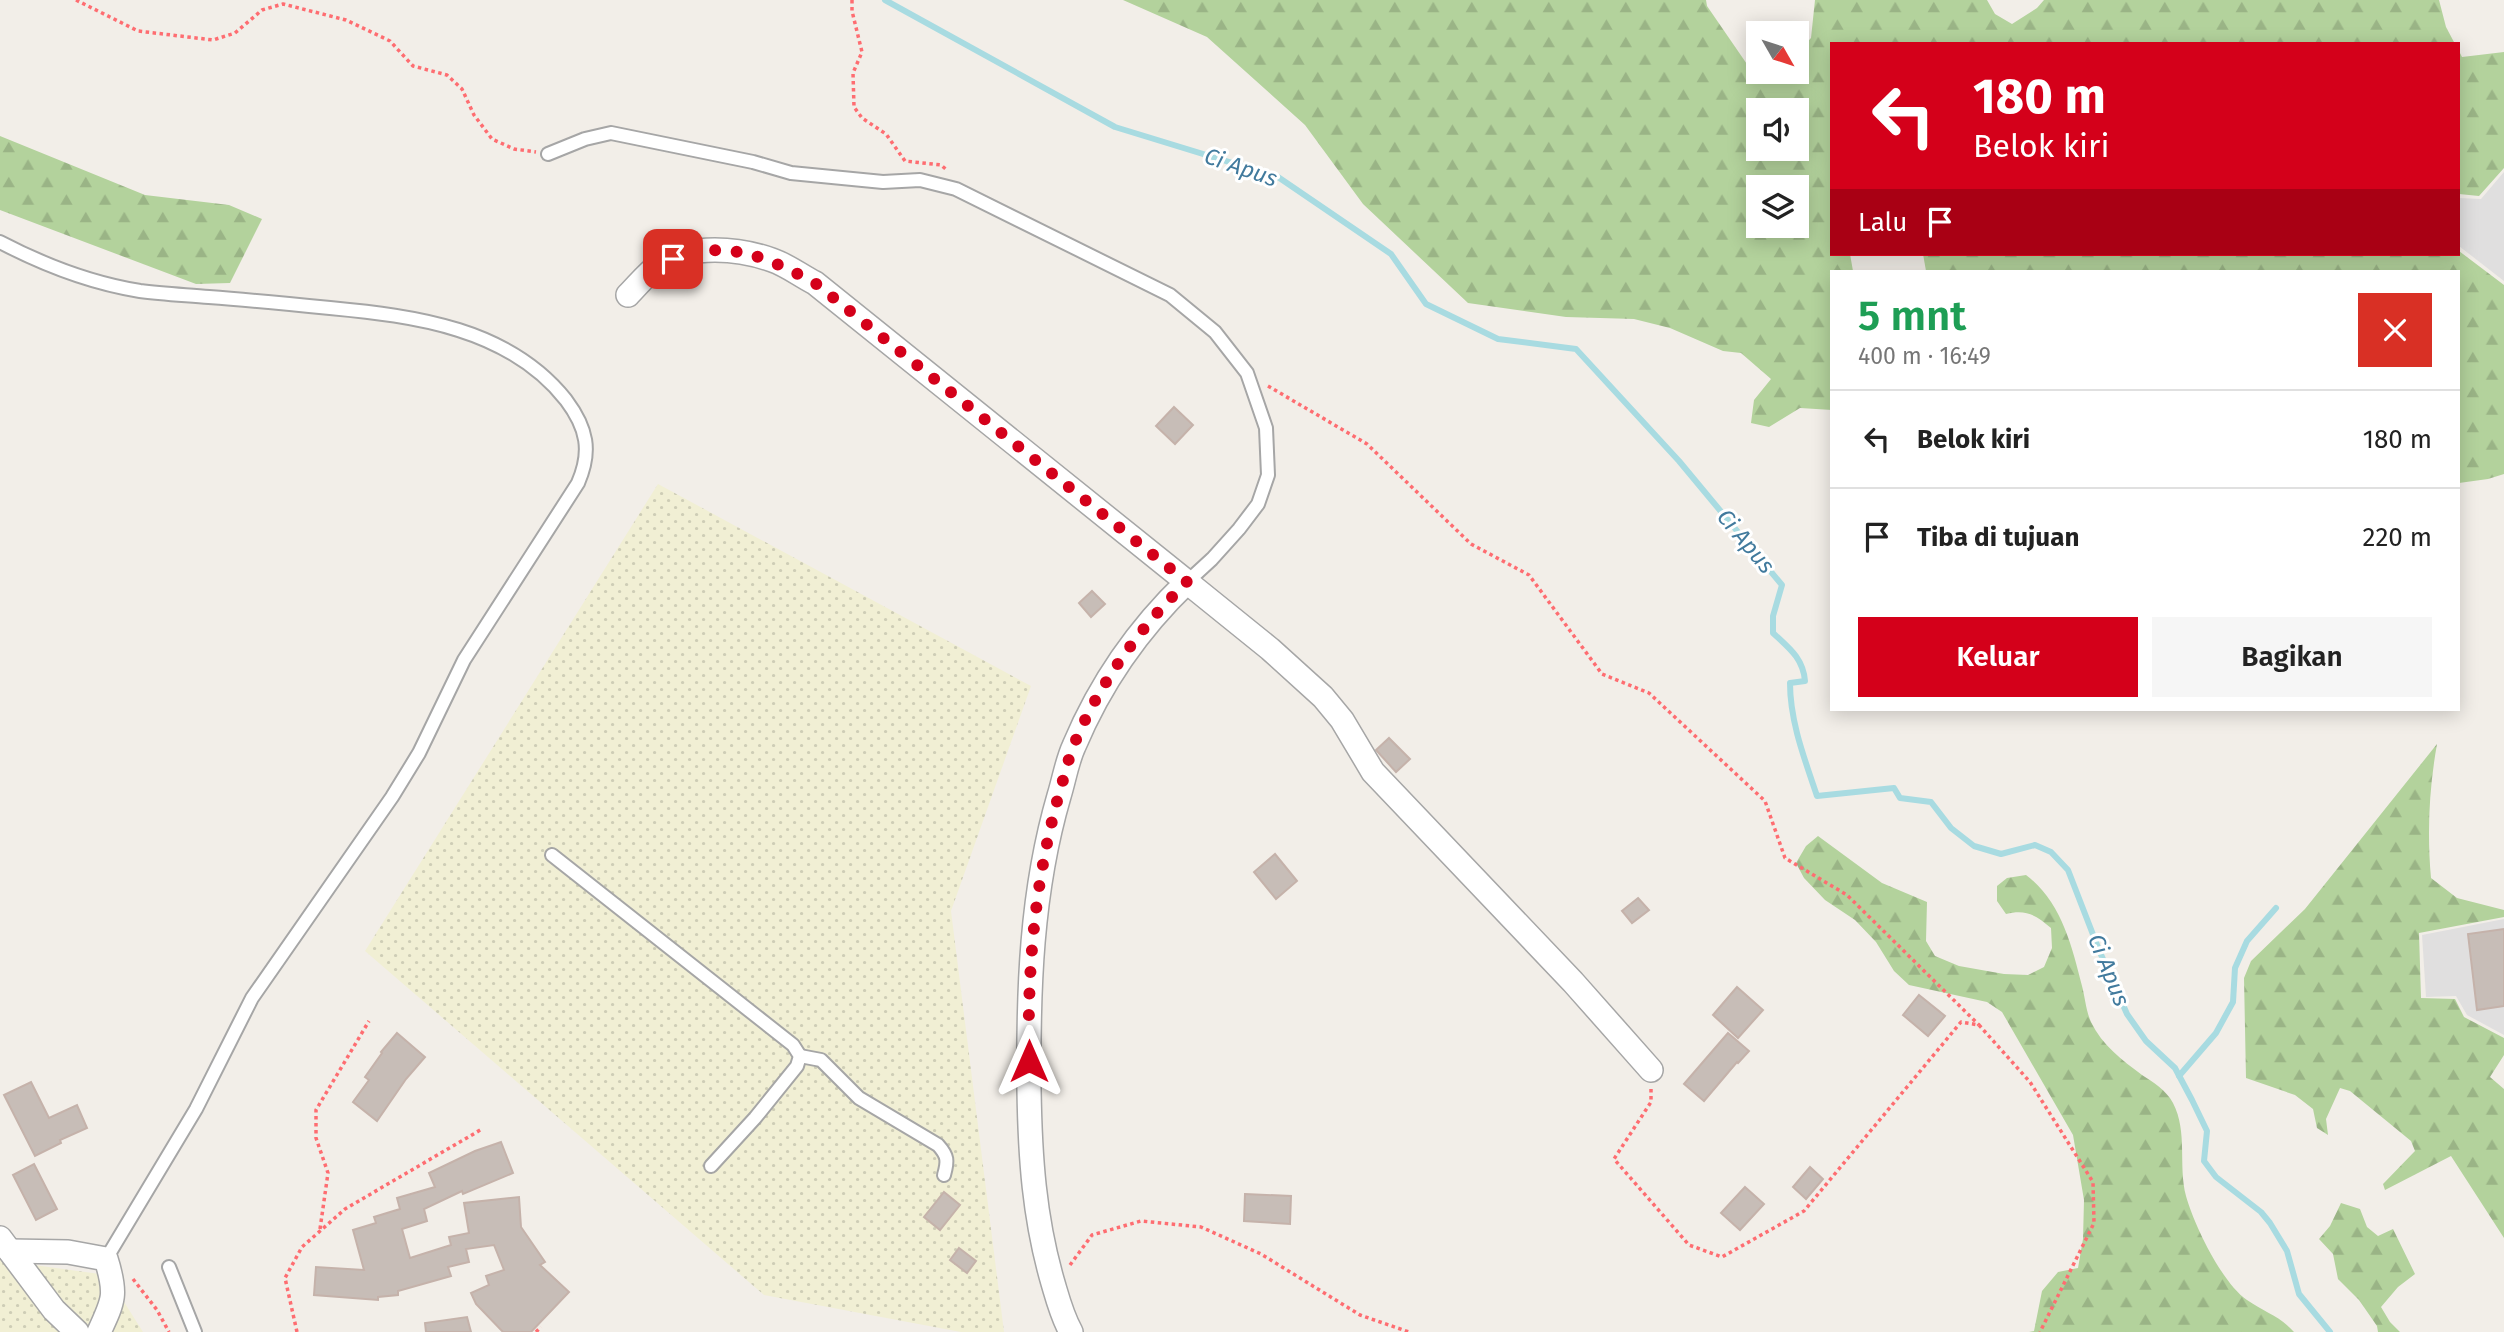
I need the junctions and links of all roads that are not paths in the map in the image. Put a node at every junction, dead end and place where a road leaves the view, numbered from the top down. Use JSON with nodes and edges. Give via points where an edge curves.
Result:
{"nodes":[{"id":1,"x":548,"y":153,"type":"road end"},
{"id":2,"x":0,"y":242,"type":"edge"},
{"id":3,"x":628,"y":295,"type":"dead end"},
{"id":4,"x":1187,"y":582,"type":"junction"},
{"id":5,"x":552,"y":855,"type":"dead end"},
{"id":6,"x":800,"y":1056,"type":"junction"},
{"id":7,"x":1651,"y":1070,"type":"road end"},
{"id":8,"x":711,"y":1166,"type":"dead end"},
{"id":9,"x":943,"y":1175,"type":"dead end"},
{"id":10,"x":5,"y":1245,"type":"edge"},
{"id":11,"x":106,"y":1259,"type":"junction"},
{"id":12,"x":169,"y":1267,"type":"dead end"},
{"id":13,"x":77,"y":1332,"type":"edge"},
{"id":14,"x":99,"y":1332,"type":"edge"},
{"id":15,"x":195,"y":1332,"type":"edge"},
{"id":16,"x":1070,"y":1332,"type":"edge"}],
"edges":[{"from":1,"to":4,"type":"lane","via":[[611,133],[791,173],[883,182],[920,180],[956,189],[1170,295],[1215,332],[1247,373],[1266,428],[1268,475],[1258,504]]},
{"from":2,"to":11,"type":"lane","via":[[79,278],[140,291],[401,315],[467,331],[522,358],[558,391],[584,432],[587,453],[578,483],[464,660],[419,753],[252,998],[196,1109]]},
{"from":3,"to":4,"type":"street","via":[[660,264],[686,254],[708,250],[773,260],[815,283]]},
{"from":4,"to":7,"type":"street","via":[[1322,696],[1373,772]]},
{"from":4,"to":16,"type":"street","via":[[1136,639],[1107,681],[1073,747],[1046,839],[1034,912],[1028,1036],[1030,1162],[1043,1248]]},
{"from":5,"to":6,"type":"lane","via":[[793,1045]]},
{"from":6,"to":8,"type":"lane","via":[[755,1118]]},
{"from":6,"to":9,"type":"lane","via":[[821,1060],[859,1098],[938,1145],[948,1160]]},
{"from":10,"to":11,"type":"street"},
{"from":10,"to":13,"type":"street","via":[[54,1310]]},
{"from":11,"to":14,"type":"street","via":[[114,1282],[113,1303]]},
{"from":12,"to":15,"type":"lane"}]}
